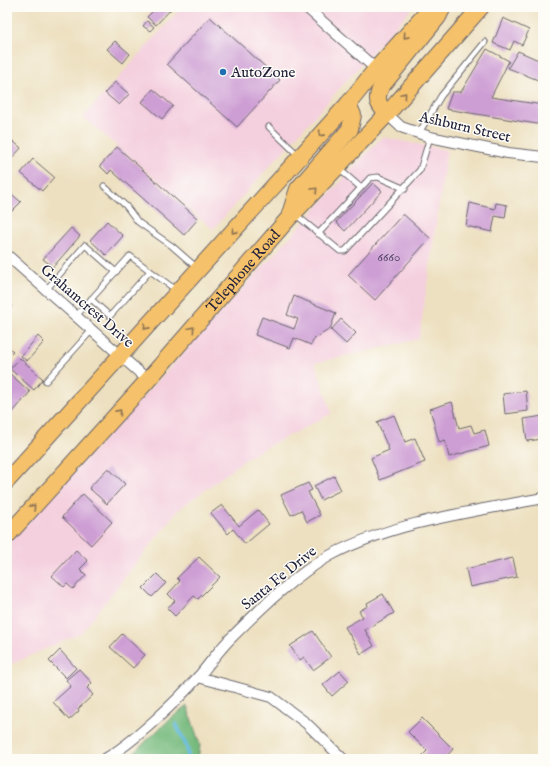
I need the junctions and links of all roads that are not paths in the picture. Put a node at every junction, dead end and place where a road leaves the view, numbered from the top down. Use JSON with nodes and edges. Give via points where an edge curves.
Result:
{"nodes":[{"id":1,"x":306,"y":7,"type":"edge"},
{"id":2,"x":481,"y":7,"type":"edge"},
{"id":3,"x":432,"y":8,"type":"edge"},
{"id":4,"x":485,"y":42,"type":"dead end"},
{"id":5,"x":376,"y":69,"type":"junction"},
{"id":6,"x":348,"y":104,"type":"junction"},
{"id":7,"x":387,"y":114,"type":"junction"},
{"id":8,"x":269,"y":127,"type":"dead end"},
{"id":9,"x":419,"y":134,"type":"junction"},
{"id":10,"x":430,"y":137,"type":"junction"},
{"id":11,"x":300,"y":157,"type":"junction"},
{"id":12,"x":543,"y":157,"type":"edge"},
{"id":13,"x":337,"y":167,"type":"junction"},
{"id":14,"x":104,"y":186,"type":"dead end"},
{"id":15,"x":360,"y":187,"type":"junction"},
{"id":16,"x":404,"y":189,"type":"junction"},
{"id":17,"x":291,"y":216,"type":"junction"},
{"id":18,"x":318,"y":234,"type":"junction"},
{"id":19,"x":7,"y":255,"type":"edge"},
{"id":20,"x":199,"y":269,"type":"junction"},
{"id":21,"x":150,"y":271,"type":"junction"},
{"id":22,"x":116,"y":272,"type":"junction"},
{"id":23,"x":46,"y":290,"type":"junction"},
{"id":24,"x":179,"y":291,"type":"junction"},
{"id":25,"x":91,"y":299,"type":"junction"},
{"id":26,"x":76,"y":316,"type":"junction"},
{"id":27,"x":92,"y":330,"type":"junction"},
{"id":28,"x":121,"y":355,"type":"junction"},
{"id":29,"x":148,"y":380,"type":"junction"},
{"id":30,"x":46,"y":381,"type":"dead end"},
{"id":31,"x":7,"y":481,"type":"edge"},
{"id":32,"x":543,"y":498,"type":"edge"},
{"id":33,"x":7,"y":536,"type":"edge"},
{"id":34,"x":198,"y":677,"type":"junction"},
{"id":35,"x":105,"y":759,"type":"edge"},
{"id":36,"x":343,"y":759,"type":"edge"}],
"edges":[{"from":1,"to":5,"type":"street"},
{"from":7,"to":2,"type":"main road","name":"Telephone Road","one_way":true},
{"from":3,"to":5,"type":"main road","one_way":true},
{"from":3,"to":7,"type":"main road","via":[[438,17],[377,96],[378,104]]},
{"from":4,"to":9,"type":"lane","via":[[441,96]]},
{"from":5,"to":6,"type":"main road"},
{"from":6,"to":11,"type":"main road","one_way":true},
{"from":6,"to":17,"type":"main road","via":[[353,115],[350,129],[298,189]]},
{"from":7,"to":9,"type":"street","name":"Ashburn Street","via":[[401,127]]},
{"from":7,"to":13,"type":"main road","name":"Telephone Road"},
{"from":8,"to":11,"type":"lane"},
{"from":9,"to":10,"type":"street","name":"Ashburn Street"},
{"from":10,"to":12,"type":"street","name":"Ashburn Street","via":[[508,153]]},
{"from":10,"to":16,"type":"lane","via":[[420,170]]},
{"from":11,"to":20,"type":"main road","one_way":true},
{"from":13,"to":15,"type":"lane"},
{"from":17,"to":13,"type":"main road","name":"Telephone Road","one_way":true},
{"from":14,"to":20,"type":"lane","via":[[126,206],[138,222]]},
{"from":15,"to":16,"type":"lane","via":[[370,178],[378,177]]},
{"from":15,"to":18,"type":"lane"},
{"from":16,"to":18,"type":"lane","via":[[345,252]]},
{"from":17,"to":18,"type":"lane"},
{"from":29,"to":17,"type":"main road","name":"Telephone Road","one_way":true},
{"from":19,"to":23,"type":"street","name":"Grahamcrest Drive"},
{"from":20,"to":24,"type":"main road"},
{"from":21,"to":22,"type":"lane","via":[[130,256]]},
{"from":21,"to":24,"type":"lane"},
{"from":21,"to":25,"type":"lane","via":[[110,316]]},
{"from":22,"to":23,"type":"lane","via":[[85,245]]},
{"from":22,"to":25,"type":"lane"},
{"from":23,"to":26,"type":"street","name":"Grahamcrest Drive"},
{"from":24,"to":28,"type":"main road","one_way":true},
{"from":25,"to":26,"type":"lane"},
{"from":26,"to":27,"type":"street","name":"Grahamcrest Drive"},
{"from":27,"to":28,"type":"street","name":"Grahamcrest Drive"},
{"from":27,"to":30,"type":"lane"},
{"from":28,"to":29,"type":"street","name":"Grahamcrest Drive"},
{"from":28,"to":31,"type":"main road"},
{"from":33,"to":29,"type":"main road","name":"Telephone Road","one_way":true},
{"from":32,"to":34,"type":"street","name":"Santa Fe Drive","via":[[401,527],[331,556],[313,567],[265,606],[231,637]]},
{"from":34,"to":35,"type":"street","name":"Santa Fe Drive","via":[[156,718]]},
{"from":34,"to":36,"type":"street","via":[[271,698],[306,723]]}]}
